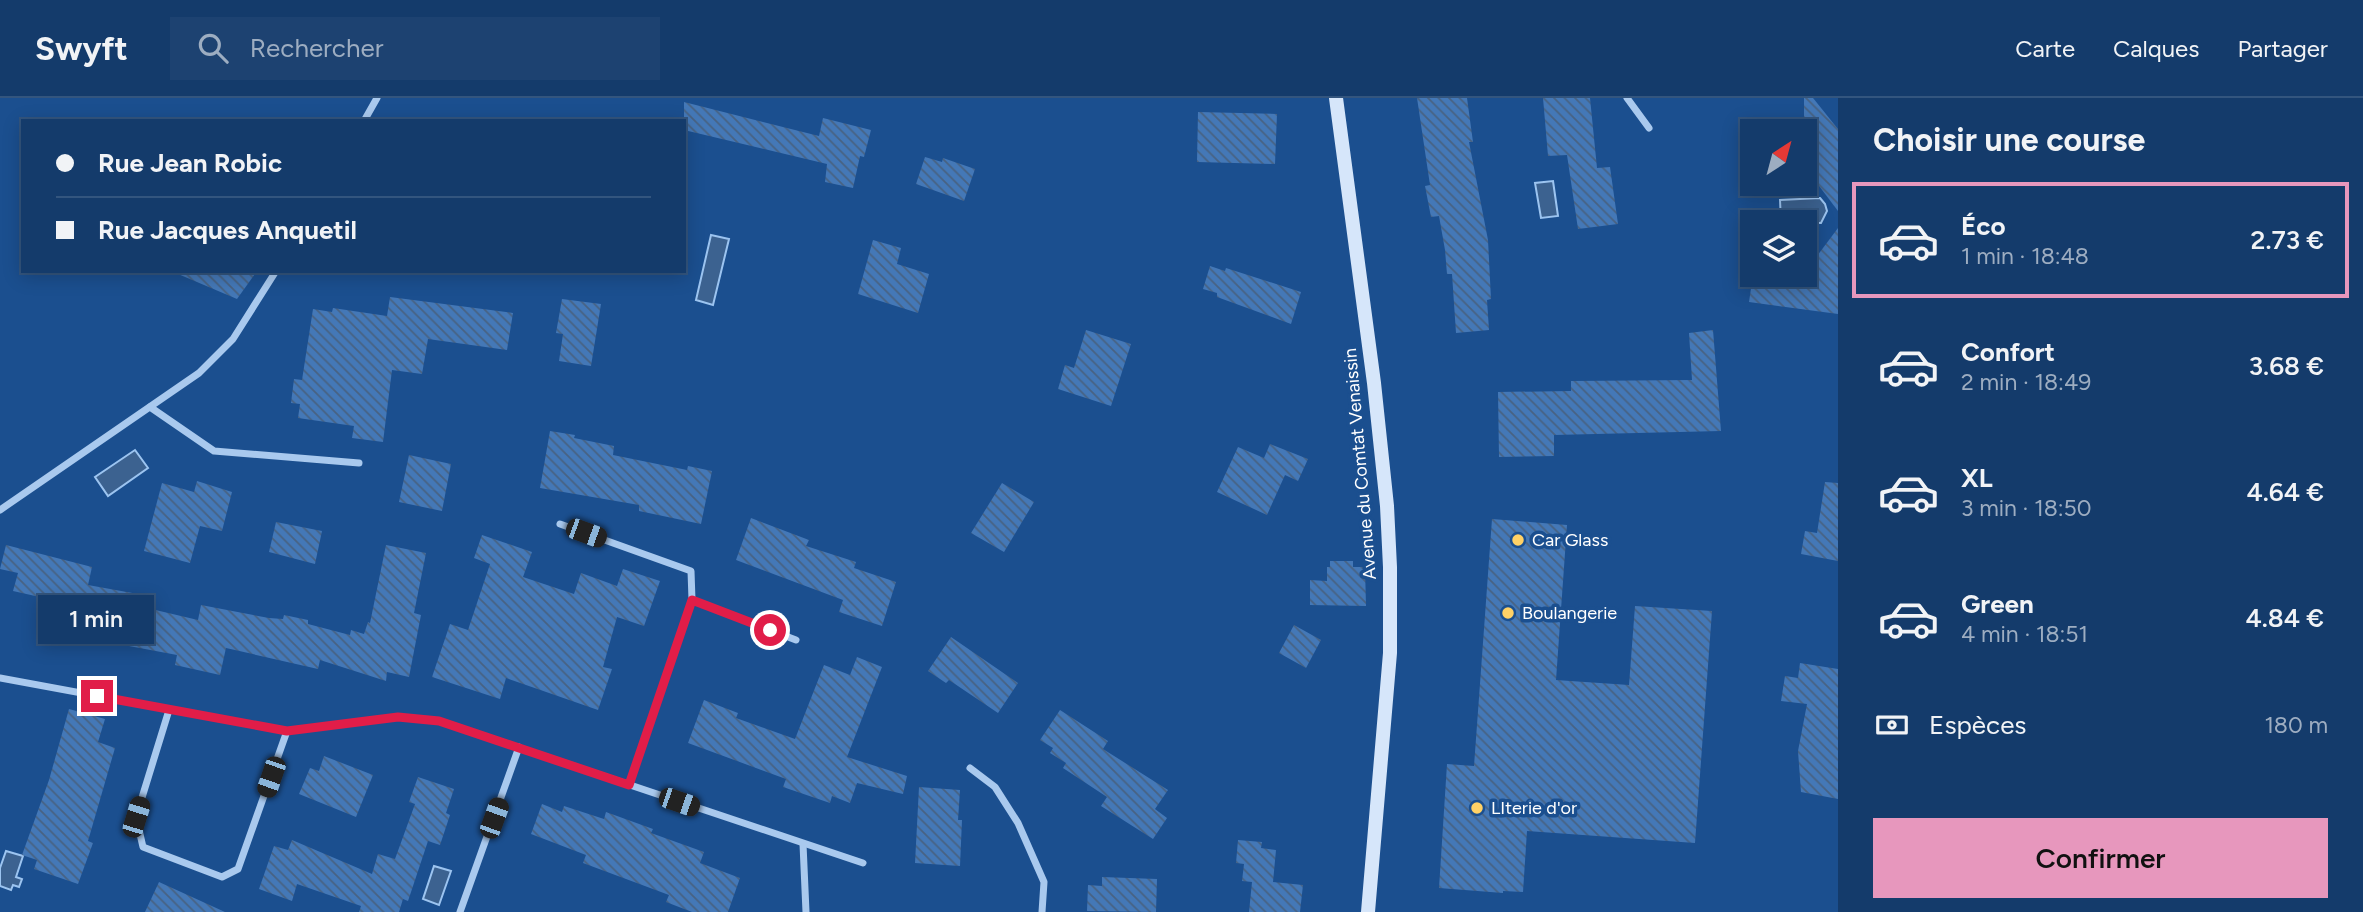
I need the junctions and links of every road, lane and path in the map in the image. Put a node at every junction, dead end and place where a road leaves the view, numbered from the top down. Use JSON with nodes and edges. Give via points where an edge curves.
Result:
{"nodes":[{"id":1,"x":377,"y":98,"type":"edge"},
{"id":2,"x":1336,"y":98,"type":"edge"},
{"id":3,"x":1627,"y":98,"type":"edge"},
{"id":4,"x":365,"y":119,"type":"edge"},
{"id":5,"x":1649,"y":128,"type":"dead end"},
{"id":6,"x":275,"y":273,"type":"edge"},
{"id":7,"x":150,"y":407,"type":"junction"},
{"id":8,"x":359,"y":463,"type":"dead end"},
{"id":9,"x":0,"y":510,"type":"edge"},
{"id":10,"x":560,"y":524,"type":"dead end"},
{"id":11,"x":692,"y":600,"type":"junction"},
{"id":12,"x":796,"y":640,"type":"dead end"},
{"id":13,"x":0,"y":678,"type":"edge"},
{"id":14,"x":169,"y":710,"type":"junction"},
{"id":15,"x":287,"y":731,"type":"junction"},
{"id":16,"x":519,"y":747,"type":"junction"},
{"id":17,"x":970,"y":768,"type":"dead end"},
{"id":18,"x":629,"y":785,"type":"junction"},
{"id":19,"x":803,"y":844,"type":"junction"},
{"id":20,"x":863,"y":863,"type":"dead end"},
{"id":21,"x":460,"y":912,"type":"edge"},
{"id":22,"x":806,"y":912,"type":"edge"},
{"id":23,"x":1042,"y":912,"type":"edge"},
{"id":24,"x":1368,"y":912,"type":"edge"}],
"edges":[{"from":1,"to":4,"type":"street"},
{"from":2,"to":24,"type":"main road","name":"Avenue du Comtat Venaissin","via":[[1374,383],[1390,567],[1390,653]]},
{"from":3,"to":5,"type":"street"},
{"from":6,"to":7,"type":"street","via":[[233,339],[199,373]]},
{"from":7,"to":8,"type":"street","via":[[214,451]]},
{"from":7,"to":9,"type":"street"},
{"from":10,"to":11,"type":"street","via":[[691,571]]},
{"from":11,"to":12,"type":"street"},
{"from":11,"to":18,"type":"street"},
{"from":13,"to":14,"type":"street"},
{"from":14,"to":15,"type":"street"},
{"from":14,"to":15,"type":"street","via":[[136,817],[143,847],[222,877],[239,869]]},
{"from":15,"to":16,"type":"street","via":[[398,717],[439,721]]},
{"from":16,"to":18,"type":"street"},
{"from":16,"to":21,"type":"street"},
{"from":17,"to":23,"type":"street","via":[[995,787],[1018,823],[1044,881]]},
{"from":18,"to":19,"type":"street"},
{"from":19,"to":20,"type":"street"},
{"from":19,"to":22,"type":"street"}]}
